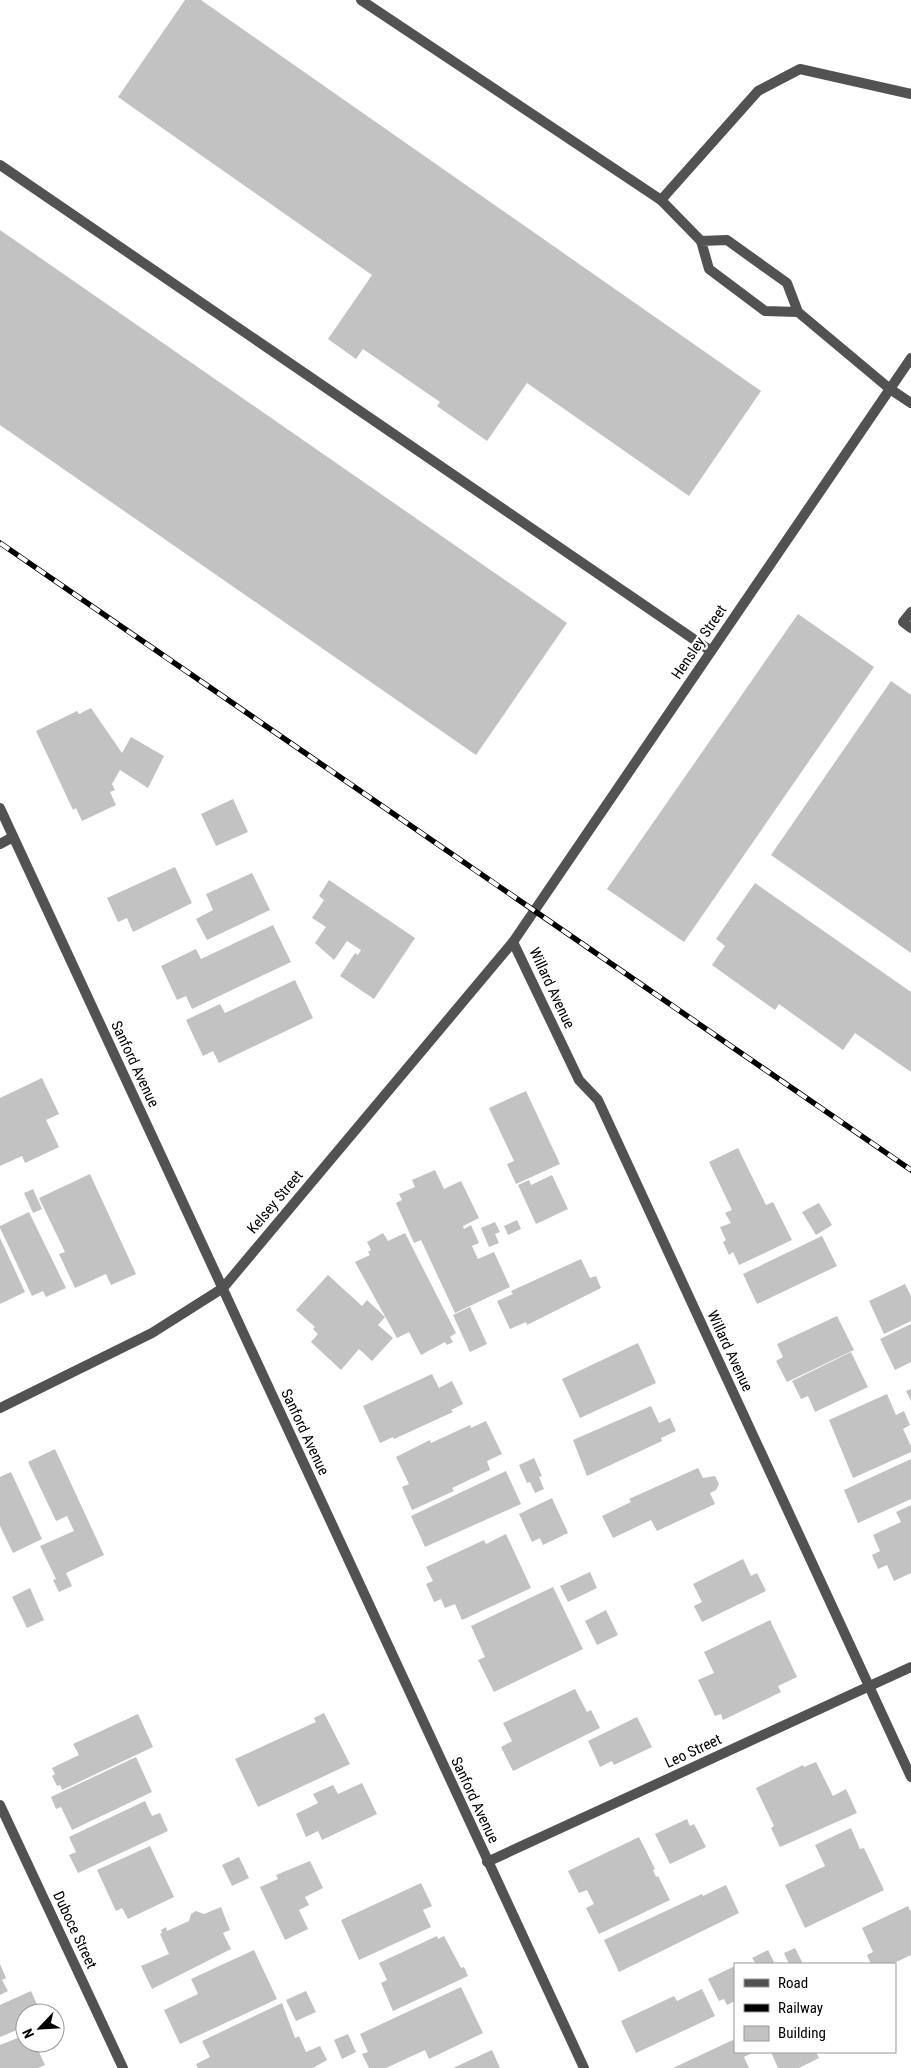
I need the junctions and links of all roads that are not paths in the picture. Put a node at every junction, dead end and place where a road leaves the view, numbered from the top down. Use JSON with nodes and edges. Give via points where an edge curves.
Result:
{"nodes":[{"id":1,"x":361,"y":0,"type":"edge"},
{"id":2,"x":911,"y":94,"type":"edge"},
{"id":3,"x":0,"y":165,"type":"edge"},
{"id":4,"x":661,"y":200,"type":"junction"},
{"id":5,"x":700,"y":242,"type":"junction"},
{"id":6,"x":798,"y":312,"type":"junction"},
{"id":7,"x":911,"y":358,"type":"edge"},
{"id":8,"x":890,"y":389,"type":"junction"},
{"id":9,"x":911,"y":403,"type":"edge"},
{"id":10,"x":911,"y":612,"type":"edge"},
{"id":11,"x":911,"y":628,"type":"edge"},
{"id":12,"x":711,"y":651,"type":"junction"},
{"id":13,"x":0,"y":808,"type":"edge"},
{"id":14,"x":13,"y":837,"type":"junction"},
{"id":15,"x":0,"y":844,"type":"edge"},
{"id":16,"x":513,"y":942,"type":"junction"},
{"id":17,"x":223,"y":1288,"type":"junction"},
{"id":18,"x":0,"y":1408,"type":"edge"},
{"id":19,"x":911,"y":1667,"type":"edge"},
{"id":20,"x":869,"y":1686,"type":"junction"},
{"id":21,"x":911,"y":1777,"type":"edge"},
{"id":22,"x":0,"y":1805,"type":"edge"},
{"id":23,"x":487,"y":1862,"type":"junction"},
{"id":24,"x":123,"y":2068,"type":"edge"},
{"id":25,"x":584,"y":2068,"type":"edge"}],
"edges":[{"from":1,"to":4,"type":"street"},
{"from":2,"to":4,"type":"street","via":[[800,69],[758,92]]},
{"from":3,"to":12,"type":"street"},
{"from":4,"to":5,"type":"street"},
{"from":5,"to":6,"type":"street","via":[[710,269],[765,311]]},
{"from":5,"to":6,"type":"street","via":[[728,240],[787,283]]},
{"from":6,"to":8,"type":"street"},
{"from":7,"to":8,"type":"street","name":"Hensley Street"},
{"from":8,"to":9,"type":"street"},
{"from":8,"to":12,"type":"street","name":"Hensley Street"},
{"from":10,"to":11,"type":"street","via":[[903,622]]},
{"from":12,"to":16,"type":"street","name":"Hensley Street"},
{"from":13,"to":14,"type":"street","name":"Sanford Avenue"},
{"from":14,"to":15,"type":"street"},
{"from":14,"to":17,"type":"street","name":"Sanford Avenue"},
{"from":16,"to":17,"type":"street","name":"Kelsey Street"},
{"from":16,"to":20,"type":"street","name":"Willard Avenue","via":[[579,1080],[598,1100]]},
{"from":17,"to":18,"type":"street","name":"Kelsey Street","via":[[152,1333]]},
{"from":17,"to":23,"type":"street","name":"Sanford Avenue"},
{"from":19,"to":20,"type":"street","name":"Leo Street"},
{"from":20,"to":21,"type":"street","name":"Willard Avenue"},
{"from":20,"to":23,"type":"street","name":"Leo Street"},
{"from":22,"to":24,"type":"street","name":"Duboce Street"},
{"from":23,"to":25,"type":"street","name":"Sanford Avenue"}]}
